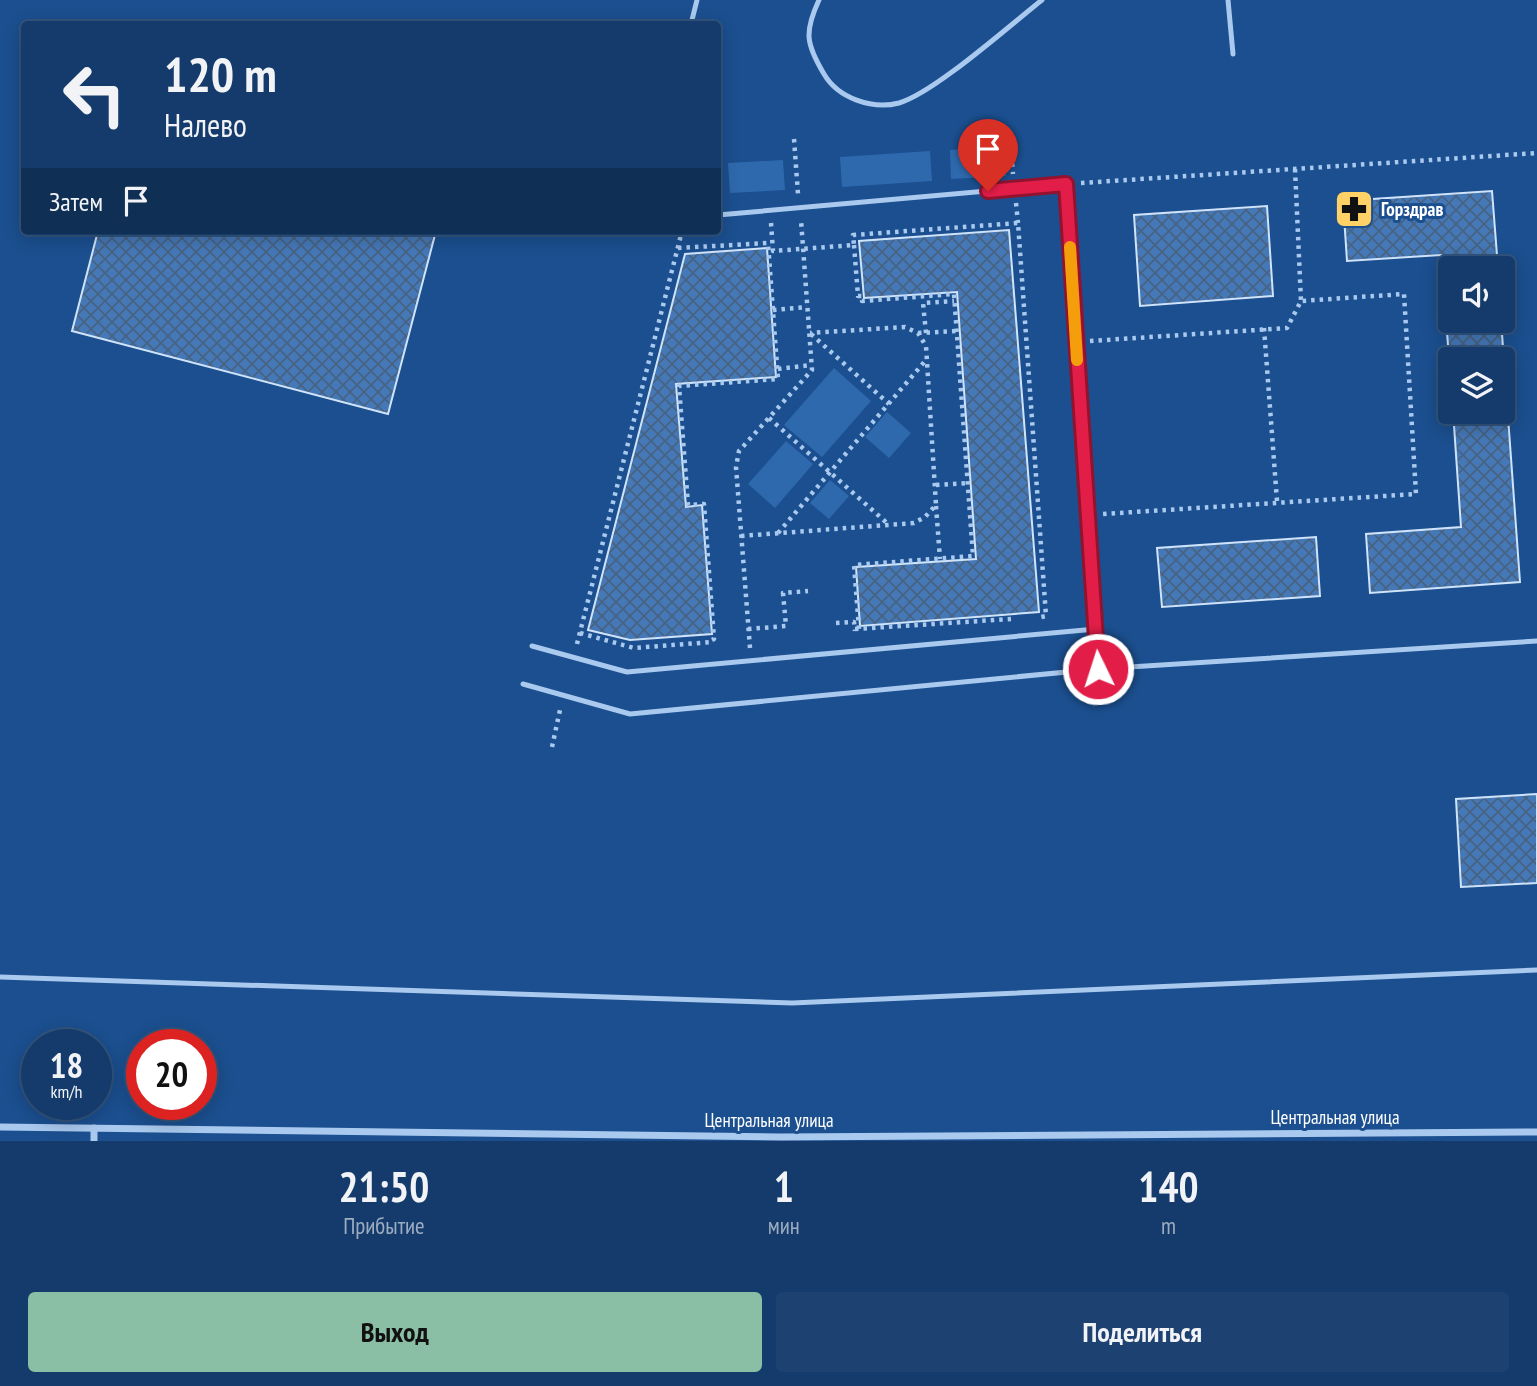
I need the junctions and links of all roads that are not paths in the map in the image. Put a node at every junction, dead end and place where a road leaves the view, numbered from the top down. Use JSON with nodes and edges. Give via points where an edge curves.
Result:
{"nodes":[{"id":1,"x":697,"y":0,"type":"edge"},
{"id":2,"x":819,"y":0,"type":"edge"},
{"id":3,"x":1042,"y":0,"type":"edge"},
{"id":4,"x":1228,"y":0,"type":"edge"},
{"id":5,"x":692,"y":21,"type":"edge"},
{"id":6,"x":1233,"y":54,"type":"dead end"},
{"id":7,"x":721,"y":215,"type":"edge"},
{"id":8,"x":1096,"y":629,"type":"junction"},
{"id":9,"x":1537,"y":641,"type":"edge"},
{"id":10,"x":532,"y":646,"type":"dead end"},
{"id":11,"x":1098,"y":669,"type":"junction"},
{"id":12,"x":523,"y":684,"type":"dead end"},
{"id":13,"x":1537,"y":970,"type":"edge"},
{"id":14,"x":0,"y":977,"type":"edge"},
{"id":15,"x":0,"y":1127,"type":"edge"},
{"id":16,"x":94,"y":1128,"type":"junction"},
{"id":17,"x":256,"y":1130,"type":"junction"},
{"id":18,"x":1537,"y":1132,"type":"edge"},
{"id":19,"x":422,"y":1137,"type":"edge"},
{"id":20,"x":781,"y":1139,"type":"edge"},
{"id":21,"x":94,"y":1141,"type":"edge"},
{"id":22,"x":255,"y":1141,"type":"edge"}],
"edges":[{"from":1,"to":5,"type":"lane"},
{"from":2,"to":3,"type":"lane","via":[[808,23],[810,50],[830,85],[859,103],[898,103],[926,89]]},
{"from":4,"to":6,"type":"lane"},
{"from":7,"to":8,"type":"lane","via":[[1066,184]]},
{"from":8,"to":10,"type":"lane","via":[[627,672]]},
{"from":8,"to":11,"type":"lane"},
{"from":9,"to":11,"type":"lane"},
{"from":11,"to":12,"type":"lane","via":[[630,715]]},
{"from":13,"to":14,"type":"lane","via":[[792,1003]]},
{"from":15,"to":16,"type":"street","name":"Центральная улица"},
{"from":16,"to":17,"type":"street","name":"Центральная улица"},
{"from":16,"to":21,"type":"street"},
{"from":17,"to":19,"type":"street","name":"Центральная улица"},
{"from":17,"to":22,"type":"street"},
{"from":18,"to":20,"type":"street","name":"Центральная улица"},
{"from":19,"to":20,"type":"street","name":"Центральная улица"}]}
